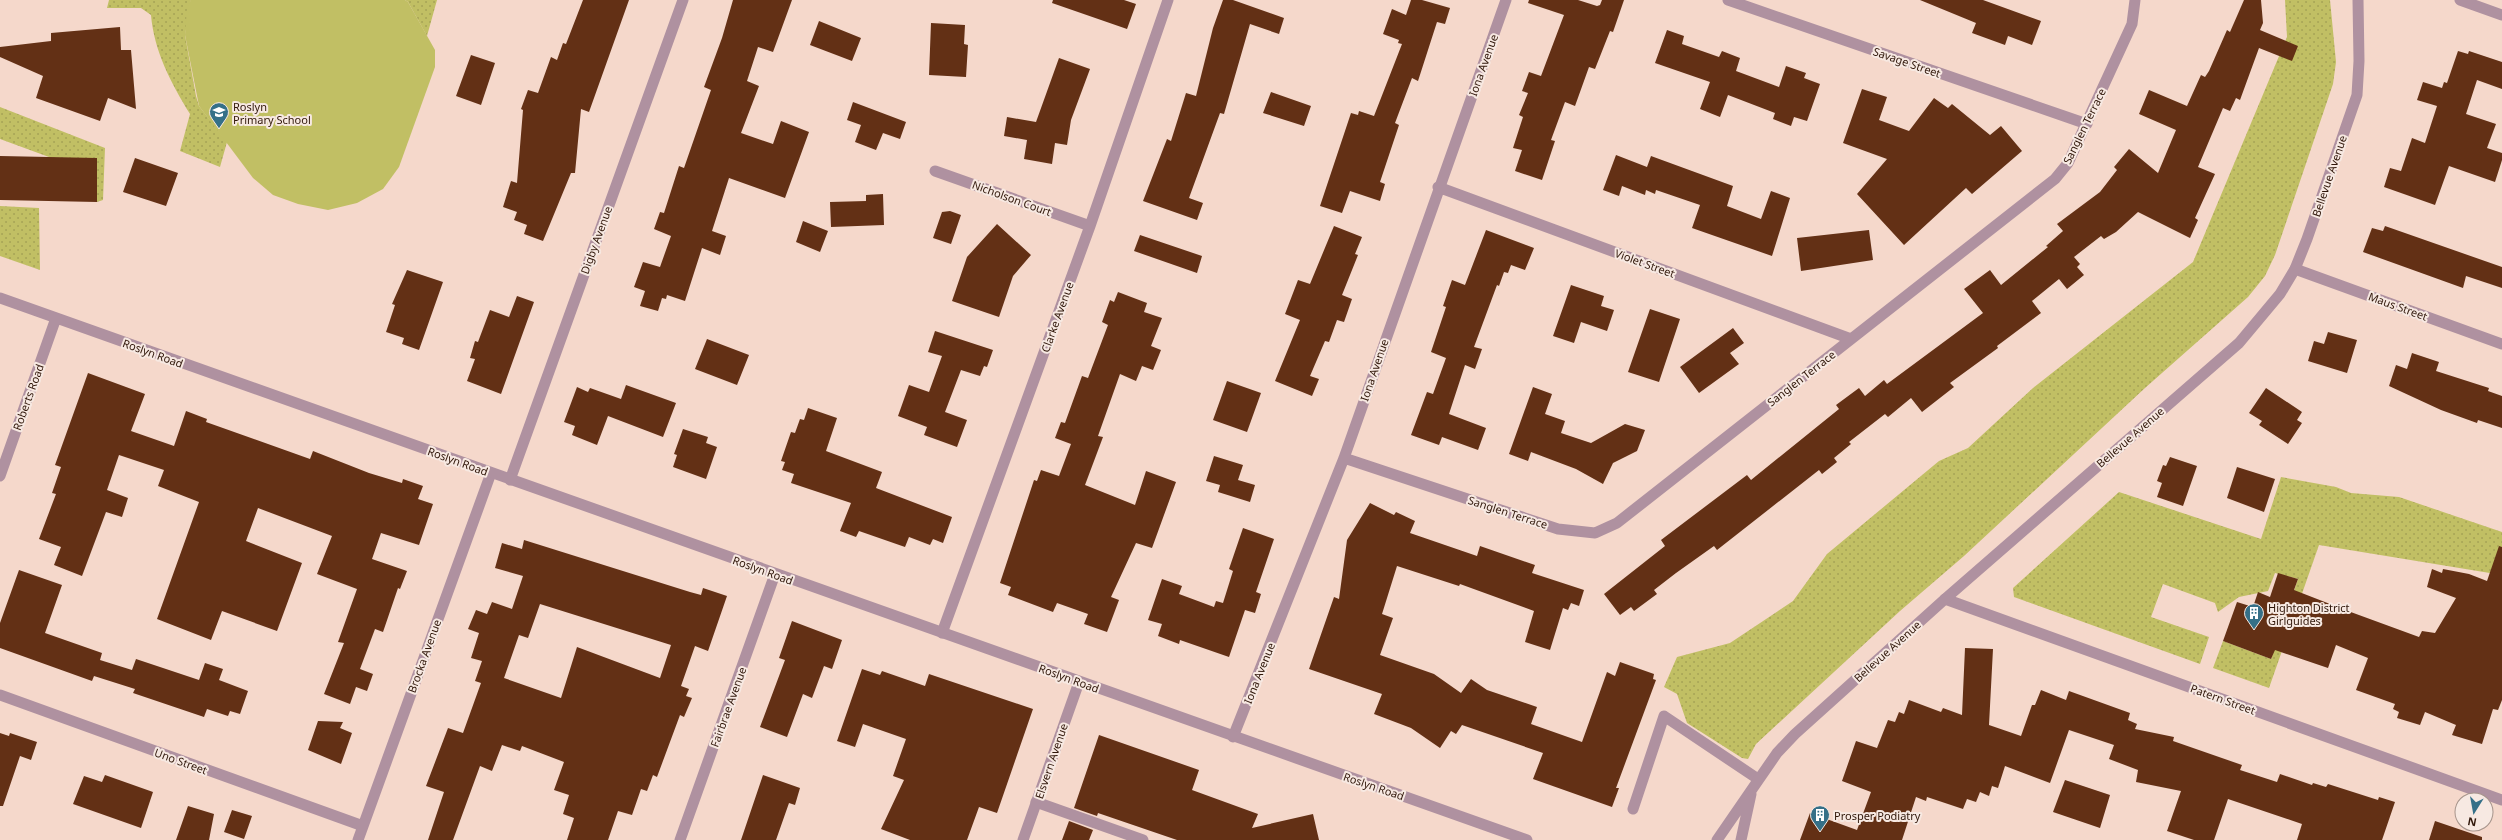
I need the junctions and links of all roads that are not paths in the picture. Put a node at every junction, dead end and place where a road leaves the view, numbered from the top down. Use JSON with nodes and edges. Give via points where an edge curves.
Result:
{"nodes":[{"id":1,"x":683,"y":0,"type":"edge"},
{"id":2,"x":1168,"y":0,"type":"edge"},
{"id":3,"x":1506,"y":0,"type":"edge"},
{"id":4,"x":1728,"y":0,"type":"edge"},
{"id":5,"x":2136,"y":0,"type":"edge"},
{"id":6,"x":2358,"y":0,"type":"edge"},
{"id":7,"x":2460,"y":0,"type":"edge"},
{"id":8,"x":2502,"y":15,"type":"edge"},
{"id":9,"x":2086,"y":124,"type":"junction"},
{"id":10,"x":935,"y":171,"type":"dead end"},
{"id":11,"x":1438,"y":187,"type":"junction"},
{"id":12,"x":1090,"y":226,"type":"junction"},
{"id":13,"x":2295,"y":268,"type":"junction"},
{"id":14,"x":0,"y":298,"type":"edge"},
{"id":15,"x":56,"y":318,"type":"junction"},
{"id":16,"x":1851,"y":339,"type":"junction"},
{"id":17,"x":2502,"y":344,"type":"edge"},
{"id":18,"x":1344,"y":458,"type":"junction"},
{"id":19,"x":491,"y":473,"type":"junction"},
{"id":20,"x":0,"y":476,"type":"edge"},
{"id":21,"x":510,"y":480,"type":"junction"},
{"id":22,"x":775,"y":574,"type":"junction"},
{"id":23,"x":1945,"y":599,"type":"junction"},
{"id":24,"x":942,"y":633,"type":"junction"},
{"id":25,"x":1079,"y":682,"type":"junction"},
{"id":26,"x":0,"y":695,"type":"edge"},
{"id":27,"x":1234,"y":737,"type":"junction"},
{"id":28,"x":1755,"y":783,"type":"junction"},
{"id":29,"x":2502,"y":800,"type":"edge"},
{"id":30,"x":1036,"y":802,"type":"junction"},
{"id":31,"x":1634,"y":809,"type":"dead end"},
{"id":32,"x":363,"y":826,"type":"junction"},
{"id":33,"x":358,"y":840,"type":"edge"},
{"id":34,"x":680,"y":840,"type":"edge"},
{"id":35,"x":1023,"y":840,"type":"edge"},
{"id":36,"x":1143,"y":840,"type":"edge"},
{"id":37,"x":1527,"y":840,"type":"edge"},
{"id":38,"x":1716,"y":840,"type":"edge"},
{"id":39,"x":1741,"y":840,"type":"edge"}],
"edges":[{"from":1,"to":21,"type":"street","name":"Digby Avenue"},
{"from":2,"to":12,"type":"street","name":"Clarke Avenue"},
{"from":3,"to":11,"type":"street","name":"Iona Avenue"},
{"from":4,"to":9,"type":"street","name":"Savage Street"},
{"from":5,"to":9,"type":"street","name":"Sanglen Terrace","via":[[2132,24]]},
{"from":6,"to":13,"type":"street","name":"Bellevue Avenue","via":[[2357,95]]},
{"from":7,"to":8,"type":"street"},
{"from":9,"to":16,"type":"street","name":"Sanglen Terrace","via":[[2068,163],[2055,179]]},
{"from":10,"to":12,"type":"street","name":"Nicholson Court"},
{"from":11,"to":16,"type":"street","name":"Violet Street"},
{"from":11,"to":18,"type":"street","name":"Iona Avenue"},
{"from":12,"to":24,"type":"street","name":"Clarke Avenue"},
{"from":13,"to":17,"type":"street","name":"Maus Street"},
{"from":13,"to":23,"type":"street","name":"Bellevue Avenue","via":[[2280,294],[2239,342]]},
{"from":14,"to":15,"type":"street","name":"Roslyn Road"},
{"from":15,"to":19,"type":"street","name":"Roslyn Road"},
{"from":15,"to":20,"type":"street","name":"Roberts Road"},
{"from":16,"to":18,"type":"street","name":"Sanglen Terrace","via":[[1617,523],[1595,532],[1558,529]]},
{"from":18,"to":27,"type":"street","name":"Iona Avenue"},
{"from":19,"to":21,"type":"street","name":"Roslyn Road"},
{"from":19,"to":32,"type":"street","name":"Brocka Avenue"},
{"from":21,"to":22,"type":"street","name":"Roslyn Road"},
{"from":22,"to":24,"type":"street","name":"Roslyn Road"},
{"from":22,"to":34,"type":"street","name":"Fairbrae Avenue"},
{"from":23,"to":28,"type":"street","name":"Bellevue Avenue","via":[[1785,743]]},
{"from":23,"to":29,"type":"street","name":"Patern Street"},
{"from":24,"to":25,"type":"street","name":"Roslyn Road"},
{"from":25,"to":27,"type":"street","name":"Roslyn Road"},
{"from":25,"to":30,"type":"street","name":"Elsvern Avenue"},
{"from":26,"to":32,"type":"street","name":"Uno Street"},
{"from":27,"to":37,"type":"street","name":"Roslyn Road"},
{"from":28,"to":31,"type":"street","via":[[1664,716]]},
{"from":28,"to":38,"type":"street","name":"Bellevue Avenue"},
{"from":28,"to":39,"type":"street","name":"Bellevue Avenue"},
{"from":30,"to":35,"type":"street","name":"Elsvern Avenue"},
{"from":30,"to":36,"type":"street"},
{"from":32,"to":33,"type":"street","name":"Brocka Avenue"}]}
